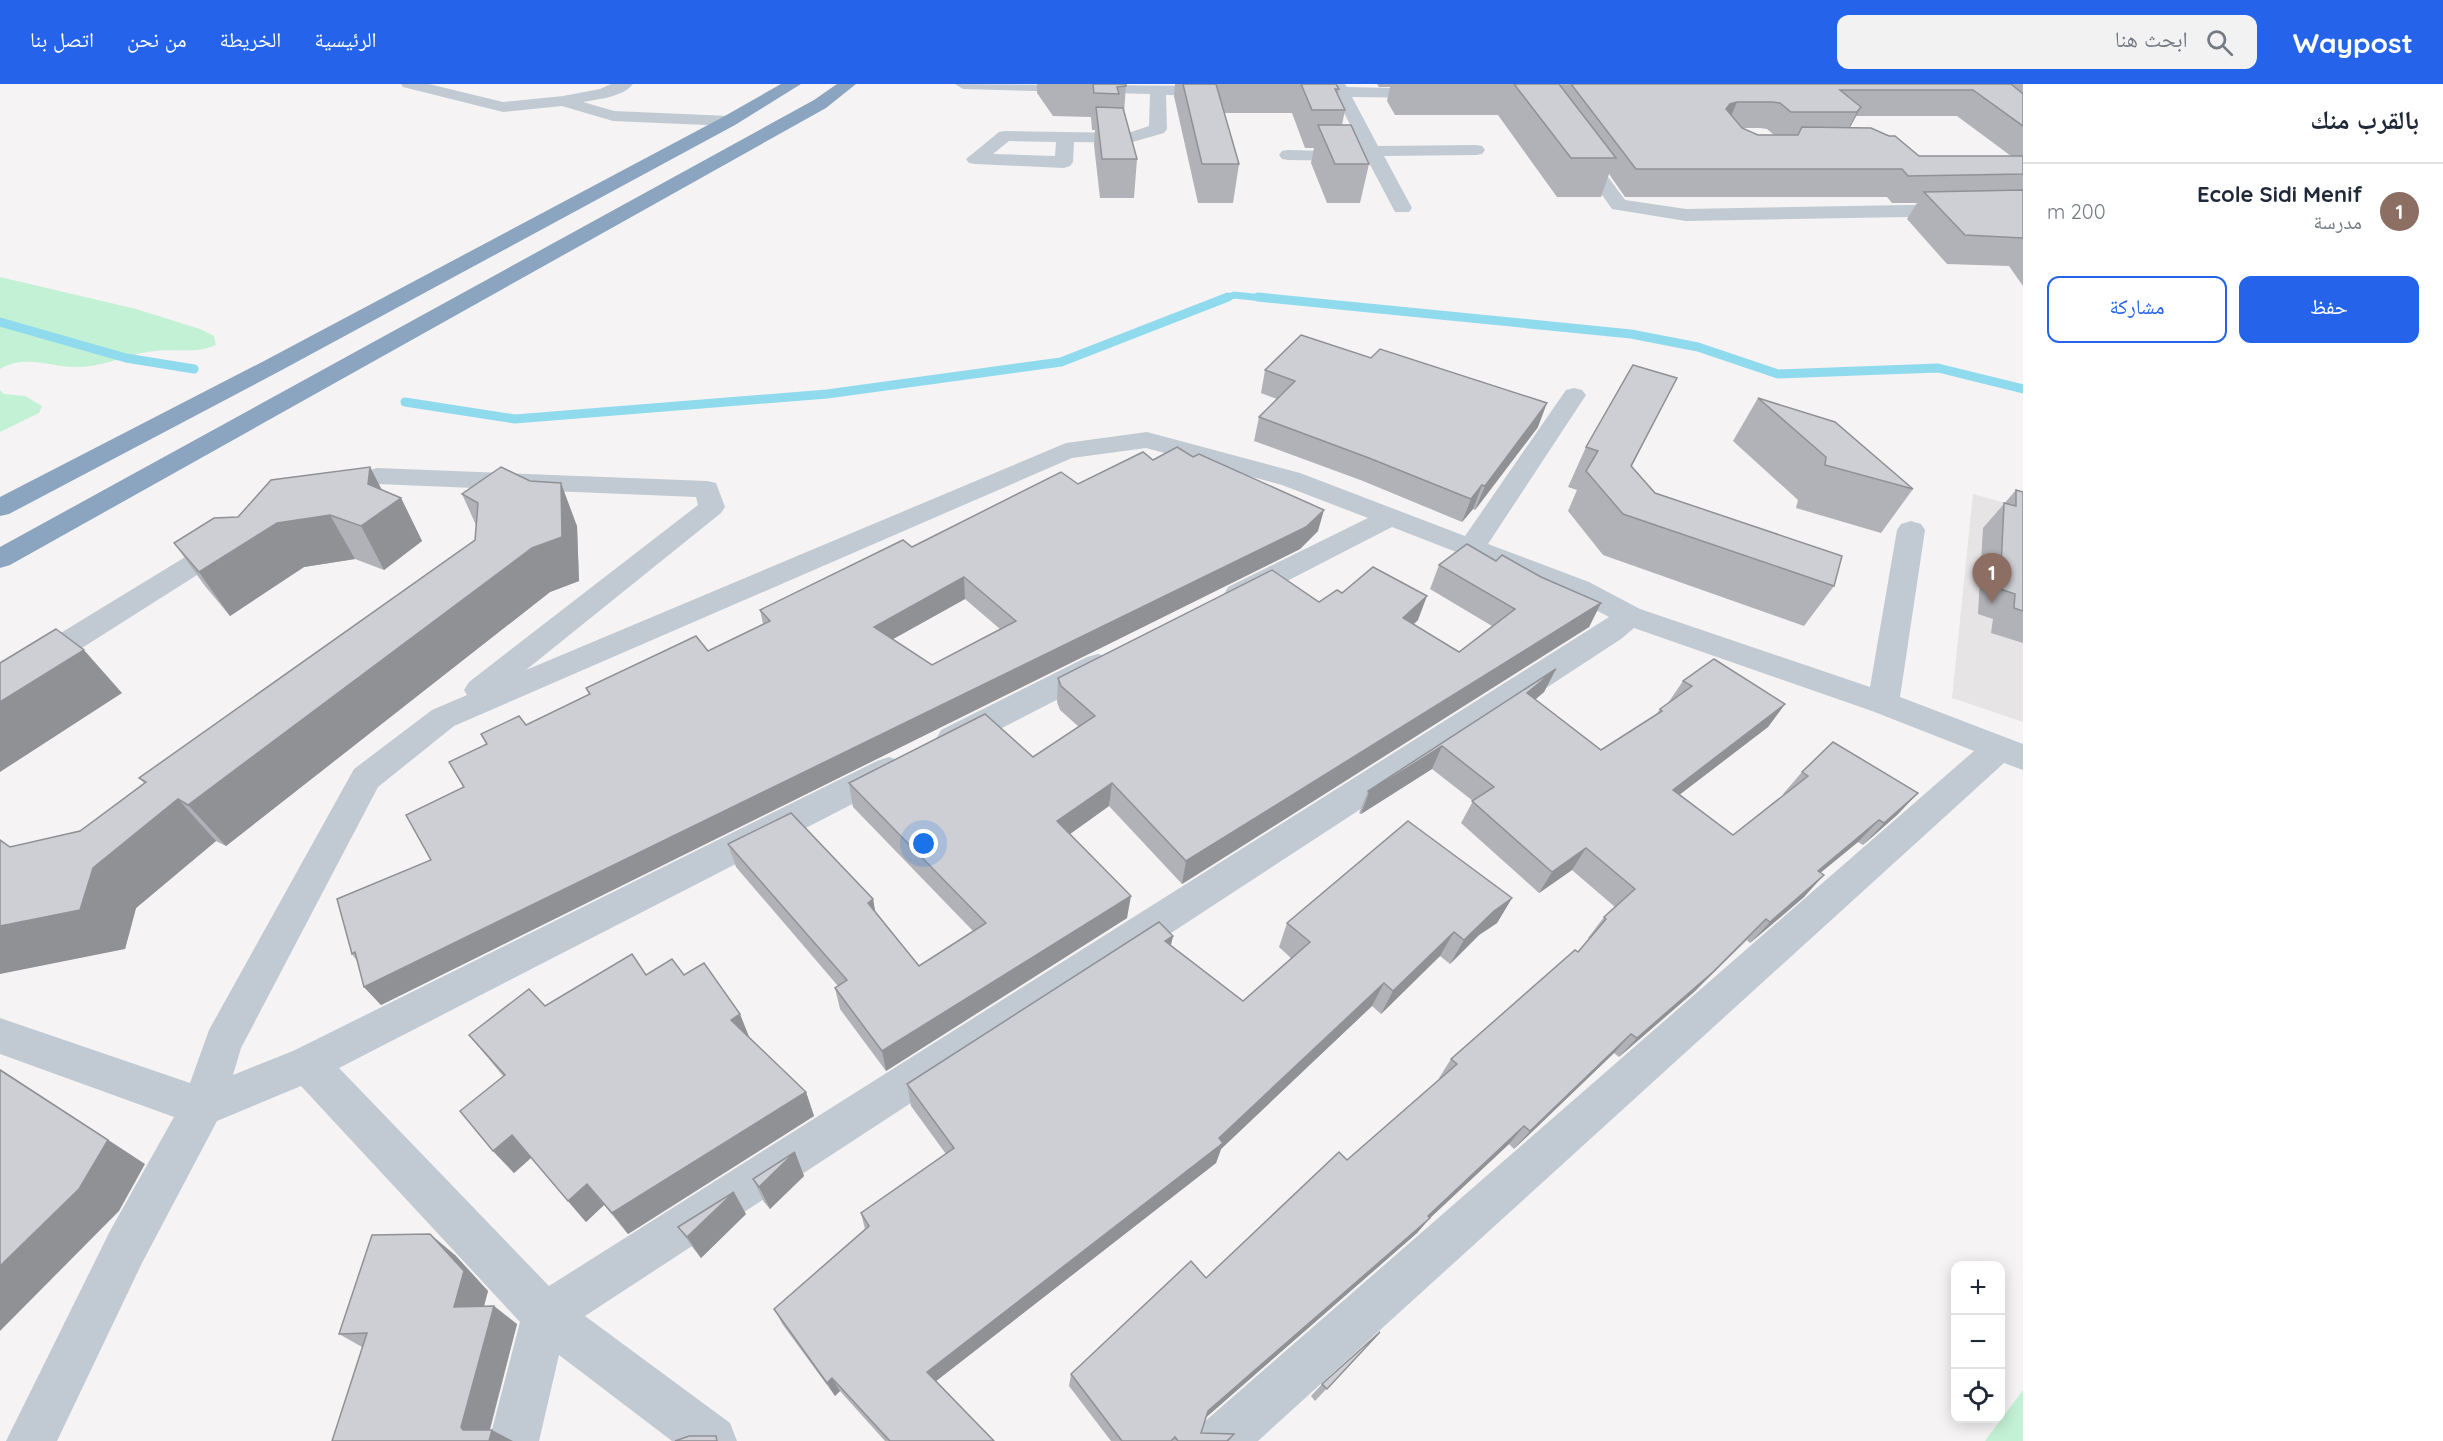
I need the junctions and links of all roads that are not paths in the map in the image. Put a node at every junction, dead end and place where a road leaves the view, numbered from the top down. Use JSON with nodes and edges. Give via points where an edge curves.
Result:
{"nodes":[{"id":1,"x":409,"y":84,"type":"edge"},
{"id":2,"x":625,"y":84,"type":"edge"},
{"id":3,"x":793,"y":84,"type":"edge"},
{"id":4,"x":848,"y":84,"type":"edge"},
{"id":5,"x":963,"y":84,"type":"edge"},
{"id":6,"x":1130,"y":86,"type":"edge"},
{"id":7,"x":1536,"y":88,"type":"edge"},
{"id":8,"x":1158,"y":89,"type":"junction"},
{"id":9,"x":1339,"y":89,"type":"edge"},
{"id":10,"x":1239,"y":91,"type":"dead end"},
{"id":11,"x":1273,"y":92,"type":"dead end"},
{"id":12,"x":1516,"y":92,"type":"dead end"},
{"id":13,"x":1562,"y":92,"type":"edge"},
{"id":14,"x":1446,"y":93,"type":"dead end"},
{"id":15,"x":563,"y":101,"type":"junction"},
{"id":16,"x":729,"y":121,"type":"junction"},
{"id":17,"x":1065,"y":137,"type":"dead end"},
{"id":18,"x":1476,"y":150,"type":"dead end"},
{"id":19,"x":1373,"y":153,"type":"junction"},
{"id":20,"x":1288,"y":154,"type":"dead end"},
{"id":21,"x":1402,"y":208,"type":"dead end"},
{"id":22,"x":2023,"y":209,"type":"edge"},
{"id":23,"x":1574,"y":396,"type":"dead end"},
{"id":24,"x":307,"y":493,"type":"edge"},
{"id":25,"x":0,"y":508,"type":"edge"},
{"id":26,"x":1390,"y":517,"type":"junction"},
{"id":27,"x":248,"y":530,"type":"edge"},
{"id":28,"x":1911,"y":531,"type":"edge"},
{"id":29,"x":1471,"y":548,"type":"junction"},
{"id":30,"x":0,"y":559,"type":"edge"},
{"id":31,"x":601,"y":594,"type":"junction"},
{"id":32,"x":1210,"y":608,"type":"edge"},
{"id":33,"x":1630,"y":616,"type":"junction"},
{"id":34,"x":1125,"y":651,"type":"edge"},
{"id":35,"x":588,"y":656,"type":"junction"},
{"id":36,"x":0,"y":685,"type":"edge"},
{"id":37,"x":1883,"y":703,"type":"junction"},
{"id":38,"x":443,"y":718,"type":"junction"},
{"id":39,"x":2011,"y":752,"type":"edge"},
{"id":40,"x":0,"y":1036,"type":"edge"},
{"id":41,"x":307,"y":1064,"type":"junction"},
{"id":42,"x":202,"y":1107,"type":"junction"},
{"id":43,"x":545,"y":1315,"type":"junction"},
{"id":44,"x":31,"y":1441,"type":"edge"},
{"id":45,"x":514,"y":1441,"type":"edge"},
{"id":46,"x":712,"y":1441,"type":"edge"},
{"id":47,"x":1221,"y":1441,"type":"edge"}],
"edges":[{"from":1,"to":15,"type":"street","via":[[503,107]]},
{"from":2,"to":15,"type":"street","via":[[604,93]]},
{"from":3,"to":16,"type":"highway"},
{"from":4,"to":30,"type":"highway","via":[[799,115]]},
{"from":5,"to":6,"type":"street"},
{"from":6,"to":8,"type":"street"},
{"from":7,"to":12,"type":"street"},
{"from":7,"to":13,"type":"street"},
{"from":7,"to":22,"type":"street","via":[[1619,206],[1686,215]]},
{"from":8,"to":10,"type":"street"},
{"from":8,"to":17,"type":"street","via":[[1158,129],[1129,138]]},
{"from":9,"to":11,"type":"street"},
{"from":9,"to":14,"type":"street"},
{"from":9,"to":19,"type":"street"},
{"from":15,"to":16,"type":"street","via":[[613,116]]},
{"from":16,"to":25,"type":"highway"},
{"from":18,"to":19,"type":"street"},
{"from":19,"to":20,"type":"street"},
{"from":19,"to":21,"type":"street"},
{"from":23,"to":29,"type":"street"},
{"from":24,"to":31,"type":"street","via":[[377,476],[707,489],[712,507]]},
{"from":26,"to":29,"type":"street"},
{"from":26,"to":32,"type":"street"},
{"from":26,"to":35,"type":"street","via":[[1291,479],[1147,441],[1066,451]]},
{"from":27,"to":36,"type":"street"},
{"from":28,"to":37,"type":"street"},
{"from":29,"to":33,"type":"street","via":[[1578,589]]},
{"from":31,"to":35,"type":"street"},
{"from":31,"to":38,"type":"street"},
{"from":33,"to":37,"type":"street"},
{"from":33,"to":43,"type":"street"},
{"from":34,"to":41,"type":"street"},
{"from":35,"to":38,"type":"street"},
{"from":37,"to":39,"type":"street"},
{"from":38,"to":42,"type":"street","via":[[366,778],[223,1043]]},
{"from":39,"to":47,"type":"street"},
{"from":40,"to":42,"type":"street"},
{"from":41,"to":42,"type":"street"},
{"from":41,"to":43,"type":"street"},
{"from":42,"to":44,"type":"street","via":[[126,1247]]},
{"from":43,"to":45,"type":"street"},
{"from":43,"to":46,"type":"street"}]}
